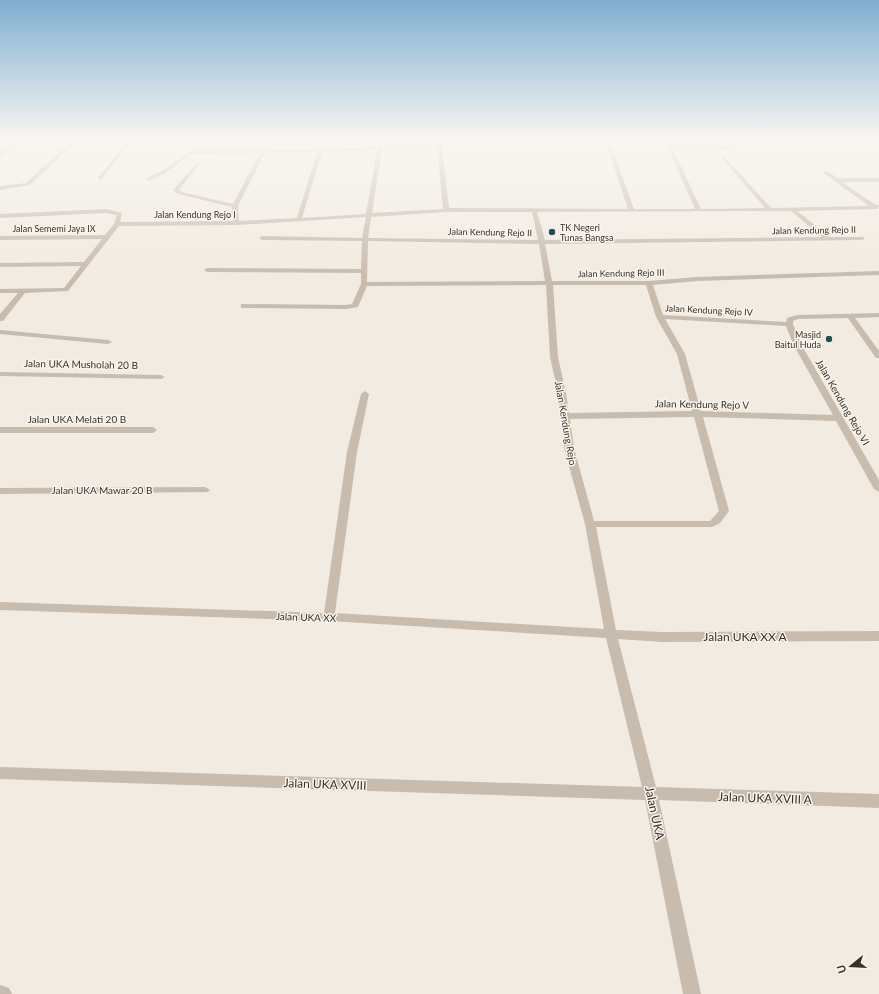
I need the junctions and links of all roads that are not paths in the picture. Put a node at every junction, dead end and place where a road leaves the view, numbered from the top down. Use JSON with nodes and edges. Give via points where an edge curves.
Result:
{"nodes":[{"id":1,"x":25,"y":184,"type":"edge"},
{"id":2,"x":181,"y":184,"type":"edge"},
{"id":3,"x":246,"y":184,"type":"edge"},
{"id":4,"x":310,"y":184,"type":"edge"},
{"id":5,"x":374,"y":184,"type":"edge"},
{"id":6,"x":443,"y":184,"type":"edge"},
{"id":7,"x":623,"y":184,"type":"edge"},
{"id":8,"x":687,"y":184,"type":"edge"},
{"id":9,"x":748,"y":184,"type":"edge"},
{"id":10,"x":843,"y":184,"type":"edge"},
{"id":11,"x":0,"y":188,"type":"edge"},
{"id":12,"x":235,"y":206,"type":"junction"},
{"id":13,"x":875,"y":208,"type":"edge"},
{"id":14,"x":446,"y":210,"type":"junction"},
{"id":15,"x":534,"y":210,"type":"junction"},
{"id":16,"x":770,"y":210,"type":"junction"},
{"id":17,"x":793,"y":210,"type":"junction"},
{"id":18,"x":632,"y":211,"type":"junction"},
{"id":19,"x":699,"y":211,"type":"junction"},
{"id":20,"x":370,"y":214,"type":"junction"},
{"id":21,"x":879,"y":214,"type":"edge"},
{"id":22,"x":0,"y":216,"type":"edge"},
{"id":23,"x":299,"y":220,"type":"junction"},
{"id":24,"x":236,"y":223,"type":"junction"},
{"id":25,"x":117,"y":224,"type":"junction"},
{"id":26,"x":108,"y":237,"type":"junction"},
{"id":27,"x":0,"y":238,"type":"edge"},
{"id":28,"x":262,"y":238,"type":"dead end"},
{"id":29,"x":862,"y":238,"type":"dead end"},
{"id":30,"x":365,"y":239,"type":"junction"},
{"id":31,"x":830,"y":239,"type":"junction"},
{"id":32,"x":542,"y":242,"type":"junction"},
{"id":33,"x":86,"y":264,"type":"junction"},
{"id":34,"x":0,"y":265,"type":"edge"},
{"id":35,"x":207,"y":270,"type":"dead end"},
{"id":36,"x":364,"y":271,"type":"junction"},
{"id":37,"x":879,"y":273,"type":"edge"},
{"id":38,"x":549,"y":283,"type":"junction"},
{"id":39,"x":649,"y":283,"type":"junction"},
{"id":40,"x":364,"y":284,"type":"junction"},
{"id":41,"x":0,"y":291,"type":"edge"},
{"id":42,"x":23,"y":291,"type":"junction"},
{"id":43,"x":244,"y":306,"type":"dead end"},
{"id":44,"x":879,"y":315,"type":"edge"},
{"id":45,"x":850,"y":316,"type":"junction"},
{"id":46,"x":660,"y":317,"type":"junction"},
{"id":47,"x":0,"y":318,"type":"edge"},
{"id":48,"x":789,"y":324,"type":"junction"},
{"id":49,"x":0,"y":332,"type":"edge"},
{"id":50,"x":108,"y":342,"type":"dead end"},
{"id":51,"x":879,"y":356,"type":"edge"},
{"id":52,"x":0,"y":374,"type":"edge"},
{"id":53,"x":161,"y":376,"type":"dead end"},
{"id":54,"x":365,"y":394,"type":"dead end"},
{"id":55,"x":698,"y":414,"type":"junction"},
{"id":56,"x":564,"y":416,"type":"junction"},
{"id":57,"x":840,"y":418,"type":"junction"},
{"id":58,"x":0,"y":430,"type":"edge"},
{"id":59,"x":153,"y":430,"type":"dead end"},
{"id":60,"x":879,"y":489,"type":"edge"},
{"id":61,"x":0,"y":490,"type":"edge"},
{"id":62,"x":205,"y":490,"type":"dead end"},
{"id":63,"x":590,"y":524,"type":"junction"},
{"id":64,"x":0,"y":606,"type":"edge"},
{"id":65,"x":329,"y":618,"type":"junction"},
{"id":66,"x":611,"y":634,"type":"junction"},
{"id":67,"x":879,"y":636,"type":"edge"},
{"id":68,"x":0,"y":774,"type":"edge"},
{"id":69,"x":651,"y":794,"type":"junction"},
{"id":70,"x":879,"y":801,"type":"edge"},
{"id":71,"x":692,"y":994,"type":"edge"}],
"edges":[{"from":1,"to":11,"type":"street"},
{"from":2,"to":12,"type":"street","via":[[176,190],[180,193]]},
{"from":3,"to":12,"type":"street"},
{"from":4,"to":23,"type":"street"},
{"from":5,"to":20,"type":"street"},
{"from":6,"to":14,"type":"street"},
{"from":7,"to":18,"type":"street"},
{"from":8,"to":19,"type":"street"},
{"from":9,"to":16,"type":"street"},
{"from":10,"to":13,"type":"street"},
{"from":12,"to":24,"type":"street"},
{"from":13,"to":17,"type":"street","name":"Jalan Kendung Rejo I"},
{"from":13,"to":21,"type":"street"},
{"from":14,"to":15,"type":"street","name":"Jalan Kendung Rejo I"},
{"from":14,"to":20,"type":"street","name":"Jalan Kendung Rejo I"},
{"from":15,"to":18,"type":"street","name":"Jalan Kendung Rejo I"},
{"from":15,"to":32,"type":"street","name":"Jalan Kendung Rejo"},
{"from":16,"to":17,"type":"street","name":"Jalan Kendung Rejo I"},
{"from":16,"to":19,"type":"street","name":"Jalan Kendung Rejo I"},
{"from":17,"to":31,"type":"street"},
{"from":18,"to":19,"type":"street","name":"Jalan Kendung Rejo I"},
{"from":20,"to":23,"type":"street","name":"Jalan Kendung Rejo I"},
{"from":20,"to":30,"type":"street"},
{"from":22,"to":25,"type":"street","via":[[106,211],[120,214]]},
{"from":23,"to":24,"type":"street","name":"Jalan Kendung Rejo I"},
{"from":24,"to":25,"type":"street","name":"Jalan Kendung Rejo I"},
{"from":25,"to":26,"type":"street"},
{"from":26,"to":27,"type":"street","name":"Jalan Sememi Jaya IX"},
{"from":26,"to":33,"type":"street"},
{"from":28,"to":30,"type":"street","name":"Jalan Kendung Rejo II"},
{"from":29,"to":31,"type":"street","name":"Jalan Kendung Rejo II"},
{"from":30,"to":32,"type":"street","name":"Jalan Kendung Rejo II"},
{"from":30,"to":36,"type":"street"},
{"from":31,"to":32,"type":"street","name":"Jalan Kendung Rejo II"},
{"from":32,"to":38,"type":"street","name":"Jalan Kendung Rejo"},
{"from":33,"to":34,"type":"street"},
{"from":33,"to":42,"type":"street","via":[[66,290]]},
{"from":35,"to":36,"type":"street"},
{"from":36,"to":40,"type":"street"},
{"from":37,"to":39,"type":"street","name":"Jalan Kendung Rejo III"},
{"from":38,"to":39,"type":"street","name":"Jalan Kendung Rejo III"},
{"from":38,"to":40,"type":"street","name":"Jalan Kendung Rejo III"},
{"from":38,"to":56,"type":"street","name":"Jalan Kendung Rejo","via":[[554,357]]},
{"from":39,"to":46,"type":"street"},
{"from":40,"to":43,"type":"street","via":[[355,305],[350,306]]},
{"from":41,"to":42,"type":"street"},
{"from":42,"to":47,"type":"street"},
{"from":44,"to":45,"type":"street"},
{"from":45,"to":48,"type":"street","via":[[797,317],[790,320]]},
{"from":45,"to":51,"type":"street"},
{"from":46,"to":48,"type":"street","name":"Jalan Kendung Rejo IV"},
{"from":46,"to":55,"type":"street","name":"Jalan Kendung Rejo IV","via":[[681,354]]},
{"from":48,"to":57,"type":"street","name":"Jalan Kendung Rejo VI","via":[[797,344]]},
{"from":49,"to":50,"type":"street"},
{"from":52,"to":53,"type":"street","name":"Jalan UKA Musholah 20 B"},
{"from":54,"to":65,"type":"street","via":[[352,452]]},
{"from":55,"to":56,"type":"street","name":"Jalan Kendung Rejo V"},
{"from":55,"to":57,"type":"street","name":"Jalan Kendung Rejo V"},
{"from":55,"to":63,"type":"street","name":"Jalan Kendung Rejo IV","via":[[722,515],[712,524]]},
{"from":56,"to":63,"type":"street","name":"Jalan Kendung Rejo","via":[[570,452]]},
{"from":57,"to":60,"type":"street","name":"Jalan Kendung Rejo VI"},
{"from":58,"to":59,"type":"street","name":"Jalan UKA Melati 20 B"},
{"from":61,"to":62,"type":"street","name":"Jalan UKA Mawar 20 B"},
{"from":63,"to":66,"type":"street","name":"Jalan Kendung Rejo"},
{"from":64,"to":65,"type":"street","name":"Jalan UKA XX"},
{"from":65,"to":66,"type":"street","name":"Jalan UKA XX"},
{"from":66,"to":67,"type":"street","name":"Jalan UKA XX A","via":[[662,637]]},
{"from":66,"to":69,"type":"street","name":"Jalan UKA"},
{"from":68,"to":69,"type":"street","name":"Jalan UKA XVIII"},
{"from":69,"to":70,"type":"street","name":"Jalan UKA XVIII A"},
{"from":69,"to":71,"type":"street","name":"Jalan UKA"}]}
